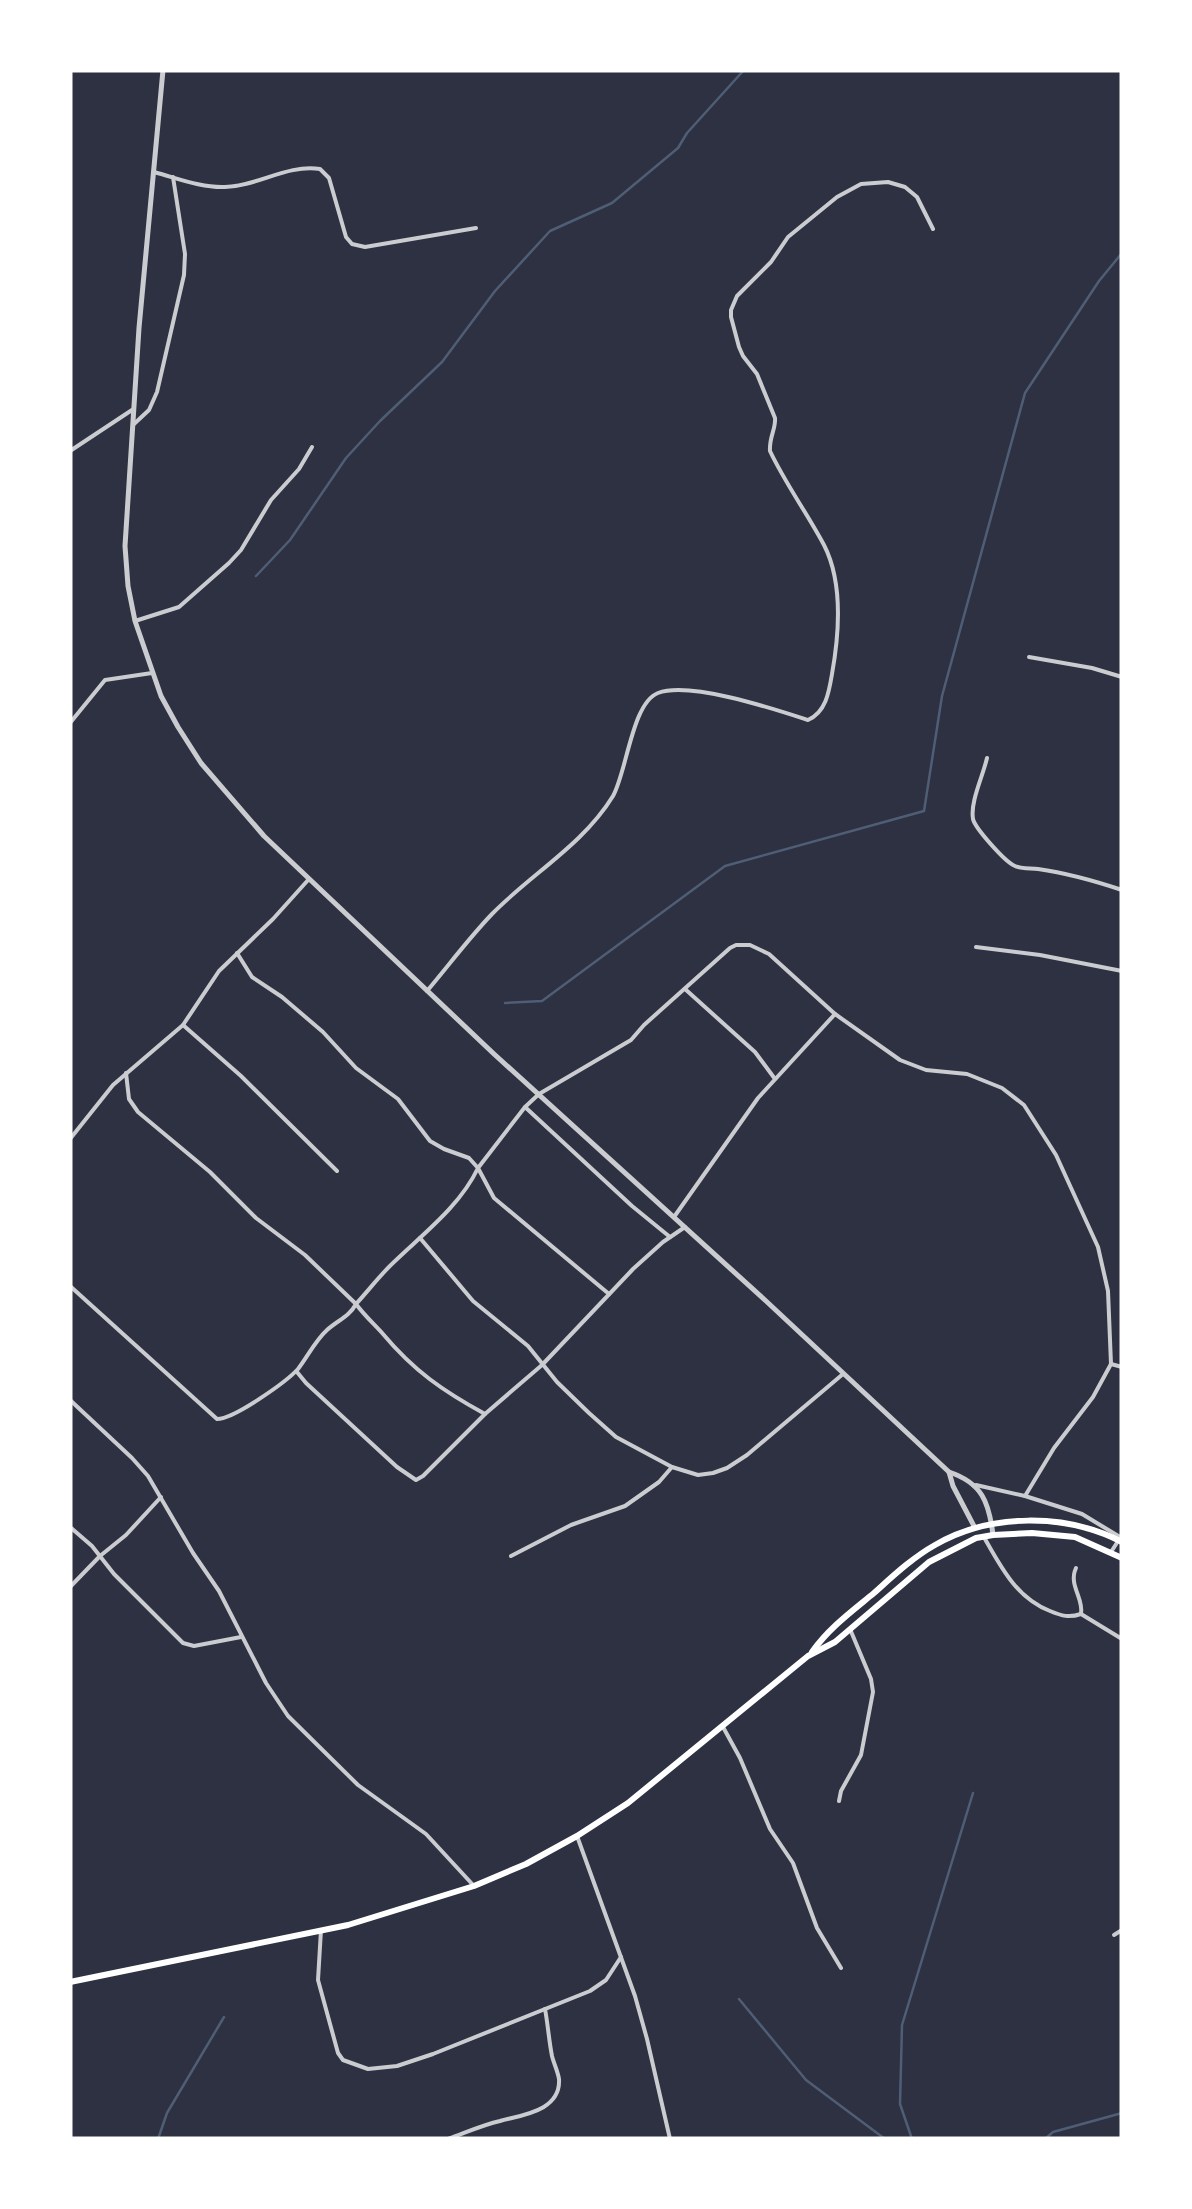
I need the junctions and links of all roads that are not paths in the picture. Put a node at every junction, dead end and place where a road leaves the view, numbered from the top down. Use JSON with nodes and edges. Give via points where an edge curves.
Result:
{"nodes":[{"id":1,"x":163,"y":70,"type":"edge"},
{"id":2,"x":154,"y":172,"type":"junction"},
{"id":3,"x":173,"y":177,"type":"junction"},
{"id":4,"x":476,"y":228,"type":"dead end"},
{"id":5,"x":933,"y":229,"type":"dead end"},
{"id":6,"x":132,"y":410,"type":"junction"},
{"id":7,"x":131,"y":428,"type":"junction"},
{"id":8,"x":312,"y":448,"type":"dead end"},
{"id":9,"x":70,"y":451,"type":"edge"},
{"id":10,"x":135,"y":620,"type":"junction"},
{"id":11,"x":1029,"y":656,"type":"dead end"},
{"id":12,"x":152,"y":672,"type":"junction"},
{"id":13,"x":1122,"y":677,"type":"edge"},
{"id":14,"x":70,"y":723,"type":"edge"},
{"id":15,"x":987,"y":758,"type":"dead end"},
{"id":16,"x":310,"y":879,"type":"junction"},
{"id":17,"x":1122,"y":890,"type":"edge"},
{"id":18,"x":976,"y":947,"type":"dead end"},
{"id":19,"x":237,"y":953,"type":"junction"},
{"id":20,"x":1122,"y":971,"type":"edge"},
{"id":21,"x":685,"y":989,"type":"junction"},
{"id":22,"x":427,"y":991,"type":"junction"},
{"id":23,"x":835,"y":1014,"type":"junction"},
{"id":24,"x":183,"y":1025,"type":"junction"},
{"id":25,"x":126,"y":1073,"type":"junction"},
{"id":26,"x":776,"y":1079,"type":"junction"},
{"id":27,"x":539,"y":1094,"type":"junction"},
{"id":28,"x":524,"y":1106,"type":"junction"},
{"id":29,"x":70,"y":1139,"type":"edge"},
{"id":30,"x":478,"y":1168,"type":"junction"},
{"id":31,"x":337,"y":1171,"type":"dead end"},
{"id":32,"x":674,"y":1218,"type":"junction"},
{"id":33,"x":684,"y":1227,"type":"junction"},
{"id":34,"x":670,"y":1237,"type":"junction"},
{"id":35,"x":420,"y":1238,"type":"junction"},
{"id":36,"x":70,"y":1286,"type":"edge"},
{"id":37,"x":609,"y":1294,"type":"junction"},
{"id":38,"x":356,"y":1304,"type":"junction"},
{"id":39,"x":1112,"y":1364,"type":"junction"},
{"id":40,"x":542,"y":1365,"type":"junction"},
{"id":41,"x":1122,"y":1367,"type":"edge"},
{"id":42,"x":296,"y":1371,"type":"junction"},
{"id":43,"x":844,"y":1373,"type":"junction"},
{"id":44,"x":70,"y":1400,"type":"edge"},
{"id":45,"x":484,"y":1414,"type":"junction"},
{"id":46,"x":672,"y":1467,"type":"junction"},
{"id":47,"x":949,"y":1472,"type":"junction"},
{"id":48,"x":976,"y":1485,"type":"junction"},
{"id":49,"x":161,"y":1496,"type":"junction"},
{"id":50,"x":1025,"y":1496,"type":"junction"},
{"id":51,"x":992,"y":1525,"type":"junction"},
{"id":52,"x":70,"y":1527,"type":"edge"},
{"id":53,"x":975,"y":1528,"type":"junction"},
{"id":54,"x":984,"y":1537,"type":"junction"},
{"id":55,"x":1120,"y":1538,"type":"edge"},
{"id":56,"x":1111,"y":1552,"type":"junction"},
{"id":57,"x":100,"y":1556,"type":"junction"},
{"id":58,"x":511,"y":1556,"type":"dead end"},
{"id":59,"x":1122,"y":1558,"type":"edge"},
{"id":60,"x":1076,"y":1568,"type":"dead end"},
{"id":61,"x":70,"y":1587,"type":"edge"},
{"id":62,"x":1081,"y":1614,"type":"junction"},
{"id":63,"x":850,"y":1629,"type":"junction"},
{"id":64,"x":241,"y":1636,"type":"junction"},
{"id":65,"x":1122,"y":1639,"type":"edge"},
{"id":66,"x":808,"y":1656,"type":"junction"},
{"id":67,"x":722,"y":1727,"type":"junction"},
{"id":68,"x":839,"y":1801,"type":"dead end"},
{"id":69,"x":576,"y":1836,"type":"junction"},
{"id":70,"x":474,"y":1886,"type":"junction"},
{"id":71,"x":321,"y":1930,"type":"junction"},
{"id":72,"x":1122,"y":1930,"type":"edge"},
{"id":73,"x":1114,"y":1935,"type":"dead end"},
{"id":74,"x":621,"y":1958,"type":"junction"},
{"id":75,"x":841,"y":1968,"type":"dead end"},
{"id":76,"x":70,"y":1982,"type":"edge"},
{"id":77,"x":546,"y":2010,"type":"junction"},
{"id":78,"x":448,"y":2139,"type":"edge"},
{"id":79,"x":670,"y":2139,"type":"edge"}],
"edges":[{"from":1,"to":2,"type":"street"},
{"from":2,"to":3,"type":"street"},
{"from":2,"to":6,"type":"street"},
{"from":3,"to":4,"type":"street","via":[[224,188],[320,169],[329,178],[346,237],[357,246]]},
{"from":3,"to":7,"type":"street","via":[[184,275],[157,392]]},
{"from":5,"to":22,"type":"street","via":[[905,187],[860,184],[788,237],[731,310],[743,356],[775,418],[770,451],[832,567],[834,660],[820,712],[808,720],[686,689],[654,694],[602,811],[494,913]]},
{"from":6,"to":7,"type":"street"},
{"from":6,"to":9,"type":"street"},
{"from":7,"to":10,"type":"street","via":[[125,546]]},
{"from":8,"to":10,"type":"street","via":[[228,564],[179,607]]},
{"from":10,"to":12,"type":"street"},
{"from":11,"to":13,"type":"street"},
{"from":12,"to":14,"type":"street","via":[[105,680]]},
{"from":12,"to":16,"type":"street","via":[[201,764]]},
{"from":15,"to":17,"type":"street","via":[[974,820],[1006,859]]},
{"from":16,"to":19,"type":"street"},
{"from":16,"to":22,"type":"street"},
{"from":18,"to":20,"type":"street"},
{"from":19,"to":24,"type":"street"},
{"from":19,"to":30,"type":"street","via":[[252,977],[398,1100],[430,1140]]},
{"from":21,"to":23,"type":"street","via":[[730,948],[750,944]]},
{"from":21,"to":26,"type":"street"},
{"from":21,"to":27,"type":"street","via":[[632,1040]]},
{"from":22,"to":27,"type":"street"},
{"from":23,"to":26,"type":"street"},
{"from":23,"to":39,"type":"street","via":[[905,1062],[967,1074],[1024,1105],[1056,1155],[1098,1246]]},
{"from":24,"to":25,"type":"street"},
{"from":24,"to":31,"type":"street"},
{"from":25,"to":29,"type":"street"},
{"from":25,"to":38,"type":"street","via":[[128,1099],[138,1112]]},
{"from":26,"to":32,"type":"street"},
{"from":27,"to":28,"type":"street"},
{"from":27,"to":32,"type":"street"},
{"from":28,"to":30,"type":"street"},
{"from":28,"to":34,"type":"street"},
{"from":30,"to":35,"type":"street"},
{"from":30,"to":37,"type":"street","via":[[494,1198]]},
{"from":32,"to":33,"type":"street"},
{"from":33,"to":34,"type":"street"},
{"from":33,"to":43,"type":"street"},
{"from":34,"to":37,"type":"street"},
{"from":35,"to":38,"type":"street"},
{"from":35,"to":40,"type":"street","via":[[473,1302]]},
{"from":36,"to":42,"type":"street","via":[[217,1419]]},
{"from":37,"to":40,"type":"street"},
{"from":38,"to":42,"type":"street"},
{"from":38,"to":45,"type":"street","via":[[418,1371]]},
{"from":39,"to":41,"type":"street"},
{"from":39,"to":50,"type":"street"},
{"from":40,"to":45,"type":"street"},
{"from":40,"to":46,"type":"street","via":[[616,1437]]},
{"from":42,"to":45,"type":"street","via":[[416,1480]]},
{"from":43,"to":46,"type":"street","via":[[727,1468],[698,1475]]},
{"from":43,"to":47,"type":"street"},
{"from":44,"to":49,"type":"street","via":[[142,1468]]},
{"from":46,"to":58,"type":"street","via":[[625,1506]]},
{"from":47,"to":48,"type":"street"},
{"from":47,"to":53,"type":"street"},
{"from":48,"to":50,"type":"street"},
{"from":48,"to":51,"type":"street"},
{"from":49,"to":57,"type":"street"},
{"from":49,"to":64,"type":"street"},
{"from":50,"to":55,"type":"street","via":[[1082,1514]]},
{"from":51,"to":53,"type":"main road"},
{"from":51,"to":54,"type":"street"},
{"from":51,"to":55,"type":"main road","via":[[1057,1522]]},
{"from":52,"to":57,"type":"street"},
{"from":53,"to":54,"type":"street"},
{"from":53,"to":66,"type":"main road","via":[[921,1553],[826,1632]]},
{"from":54,"to":56,"type":"main road","via":[[1075,1538]]},
{"from":54,"to":62,"type":"street","via":[[1010,1581],[1035,1605],[1072,1618]]},
{"from":54,"to":63,"type":"main road","via":[[928,1562]]},
{"from":55,"to":56,"type":"street"},
{"from":56,"to":59,"type":"main road"},
{"from":57,"to":61,"type":"street"},
{"from":57,"to":64,"type":"street","via":[[183,1644]]},
{"from":60,"to":62,"type":"street"},
{"from":62,"to":65,"type":"street"},
{"from":63,"to":66,"type":"main road"},
{"from":63,"to":68,"type":"street","via":[[873,1692],[861,1755]]},
{"from":64,"to":70,"type":"street","via":[[296,1726],[358,1785],[426,1834]]},
{"from":66,"to":67,"type":"main road"},
{"from":67,"to":69,"type":"main road"},
{"from":67,"to":75,"type":"street"},
{"from":69,"to":70,"type":"main road"},
{"from":69,"to":74,"type":"street"},
{"from":70,"to":71,"type":"main road"},
{"from":71,"to":76,"type":"main road"},
{"from":71,"to":77,"type":"street","via":[[318,1980],[338,2054],[363,2068],[415,2060]]},
{"from":72,"to":73,"type":"street"},
{"from":74,"to":77,"type":"street","via":[[600,1986]]},
{"from":74,"to":79,"type":"street"},
{"from":77,"to":78,"type":"street","via":[[558,2078],[551,2098],[530,2115]]}]}
